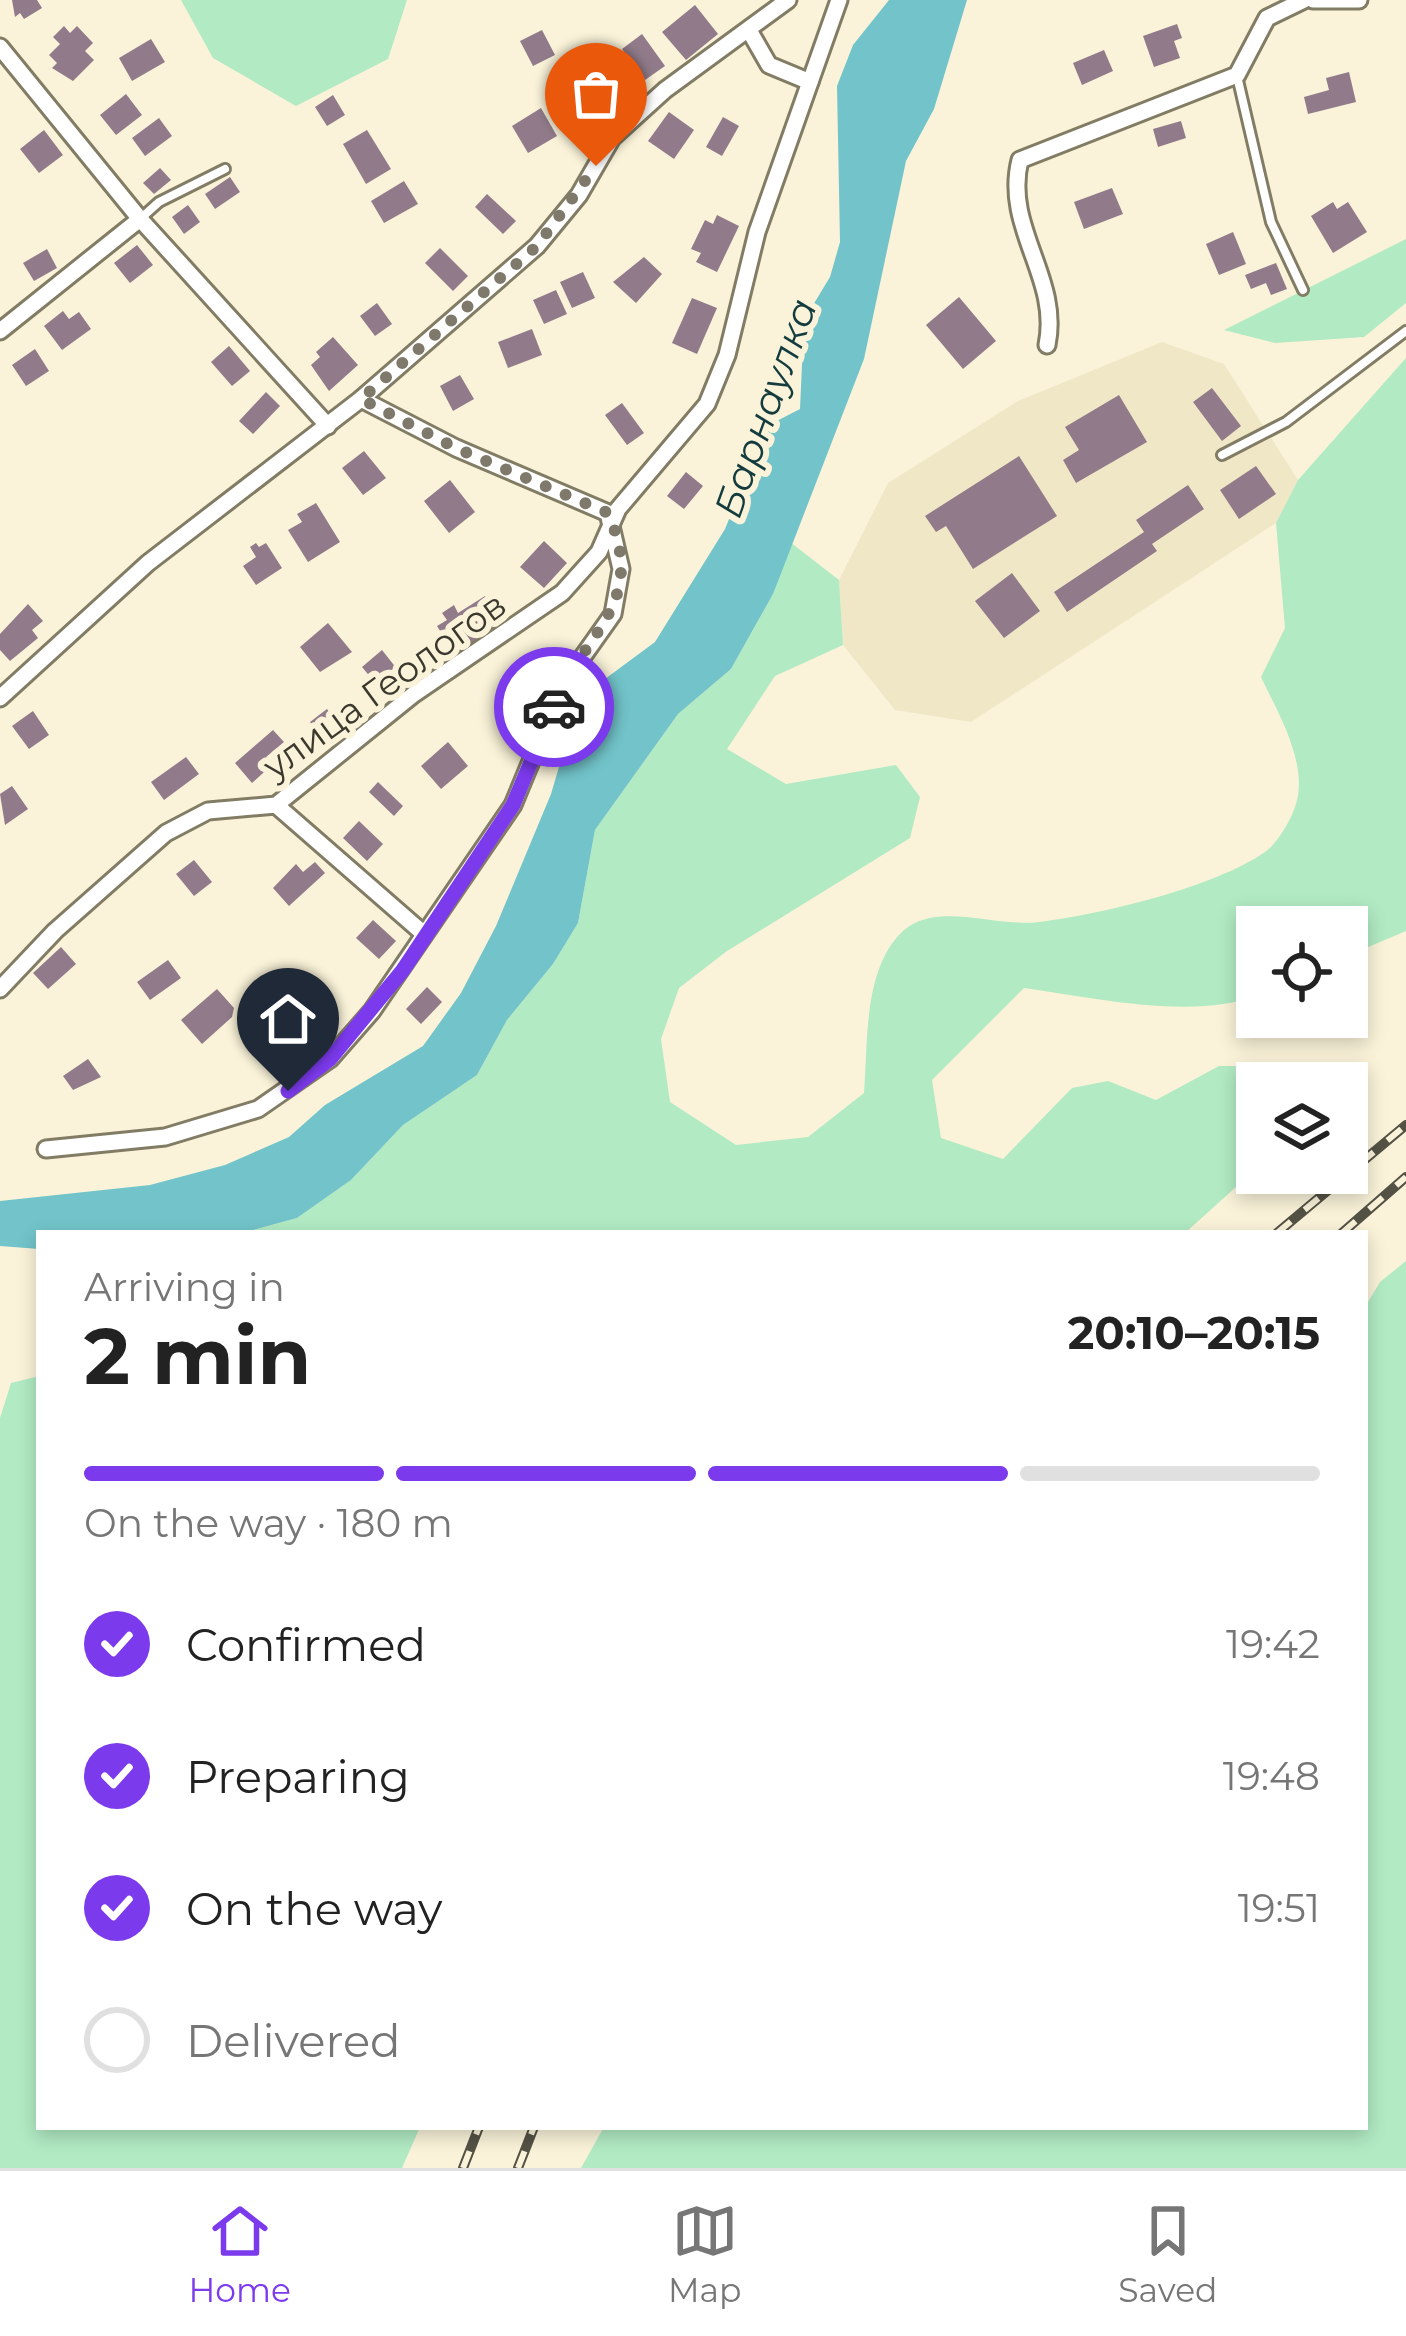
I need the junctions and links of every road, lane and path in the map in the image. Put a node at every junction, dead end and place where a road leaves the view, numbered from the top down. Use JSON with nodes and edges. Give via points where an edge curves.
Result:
{"nodes":[{"id":1,"x":788,"y":0,"type":"edge"},
{"id":2,"x":839,"y":0,"type":"edge"},
{"id":3,"x":1304,"y":0,"type":"edge"},
{"id":4,"x":1313,"y":0,"type":"edge"},
{"id":5,"x":1359,"y":0,"type":"edge"},
{"id":6,"x":750,"y":32,"type":"junction"},
{"id":7,"x":0,"y":47,"type":"edge"},
{"id":8,"x":1237,"y":74,"type":"junction"},
{"id":9,"x":810,"y":82,"type":"junction"},
{"id":10,"x":225,"y":169,"type":"dead end"},
{"id":11,"x":140,"y":219,"type":"junction"},
{"id":12,"x":1303,"y":290,"type":"dead end"},
{"id":13,"x":0,"y":331,"type":"edge"},
{"id":14,"x":1406,"y":331,"type":"edge"},
{"id":15,"x":1047,"y":345,"type":"dead end"},
{"id":16,"x":361,"y":399,"type":"junction"},
{"id":17,"x":328,"y":426,"type":"junction"},
{"id":18,"x":1222,"y":454,"type":"dead end"},
{"id":19,"x":613,"y":524,"type":"junction"},
{"id":20,"x":0,"y":698,"type":"edge"},
{"id":21,"x":276,"y":805,"type":"junction"},
{"id":22,"x":424,"y":934,"type":"junction"},
{"id":23,"x":0,"y":989,"type":"edge"},
{"id":24,"x":46,"y":1149,"type":"dead end"}],
"edges":[{"from":1,"to":6,"type":"street"},
{"from":2,"to":9,"type":"street","name":"улица Геологов"},
{"from":3,"to":8,"type":"street","via":[[1267,18]]},
{"from":4,"to":5,"type":"street"},
{"from":6,"to":9,"type":"street","via":[[769,65]]},
{"from":6,"to":16,"type":"street","via":[[612,138],[537,246]]},
{"from":7,"to":11,"type":"street"},
{"from":8,"to":12,"type":"lane","via":[[1271,222]]},
{"from":8,"to":15,"type":"street","via":[[1020,160],[1018,222],[1049,293]]},
{"from":9,"to":19,"type":"street","name":"улица Геологов","via":[[706,404]]},
{"from":10,"to":11,"type":"lane"},
{"from":11,"to":13,"type":"street"},
{"from":11,"to":17,"type":"street"},
{"from":14,"to":18,"type":"lane","via":[[1286,422]]},
{"from":16,"to":17,"type":"street"},
{"from":16,"to":19,"type":"street","via":[[598,506]]},
{"from":17,"to":20,"type":"street","via":[[148,563]]},
{"from":19,"to":21,"type":"street","name":"улица Геологов","via":[[562,593],[414,694]]},
{"from":19,"to":22,"type":"street","via":[[621,569],[614,614],[562,686],[513,805]]},
{"from":21,"to":22,"type":"street"},
{"from":21,"to":23,"type":"street","name":"улица Геологов","via":[[189,816]]},
{"from":22,"to":24,"type":"street","via":[[330,1059],[258,1109],[165,1137]]}]}
